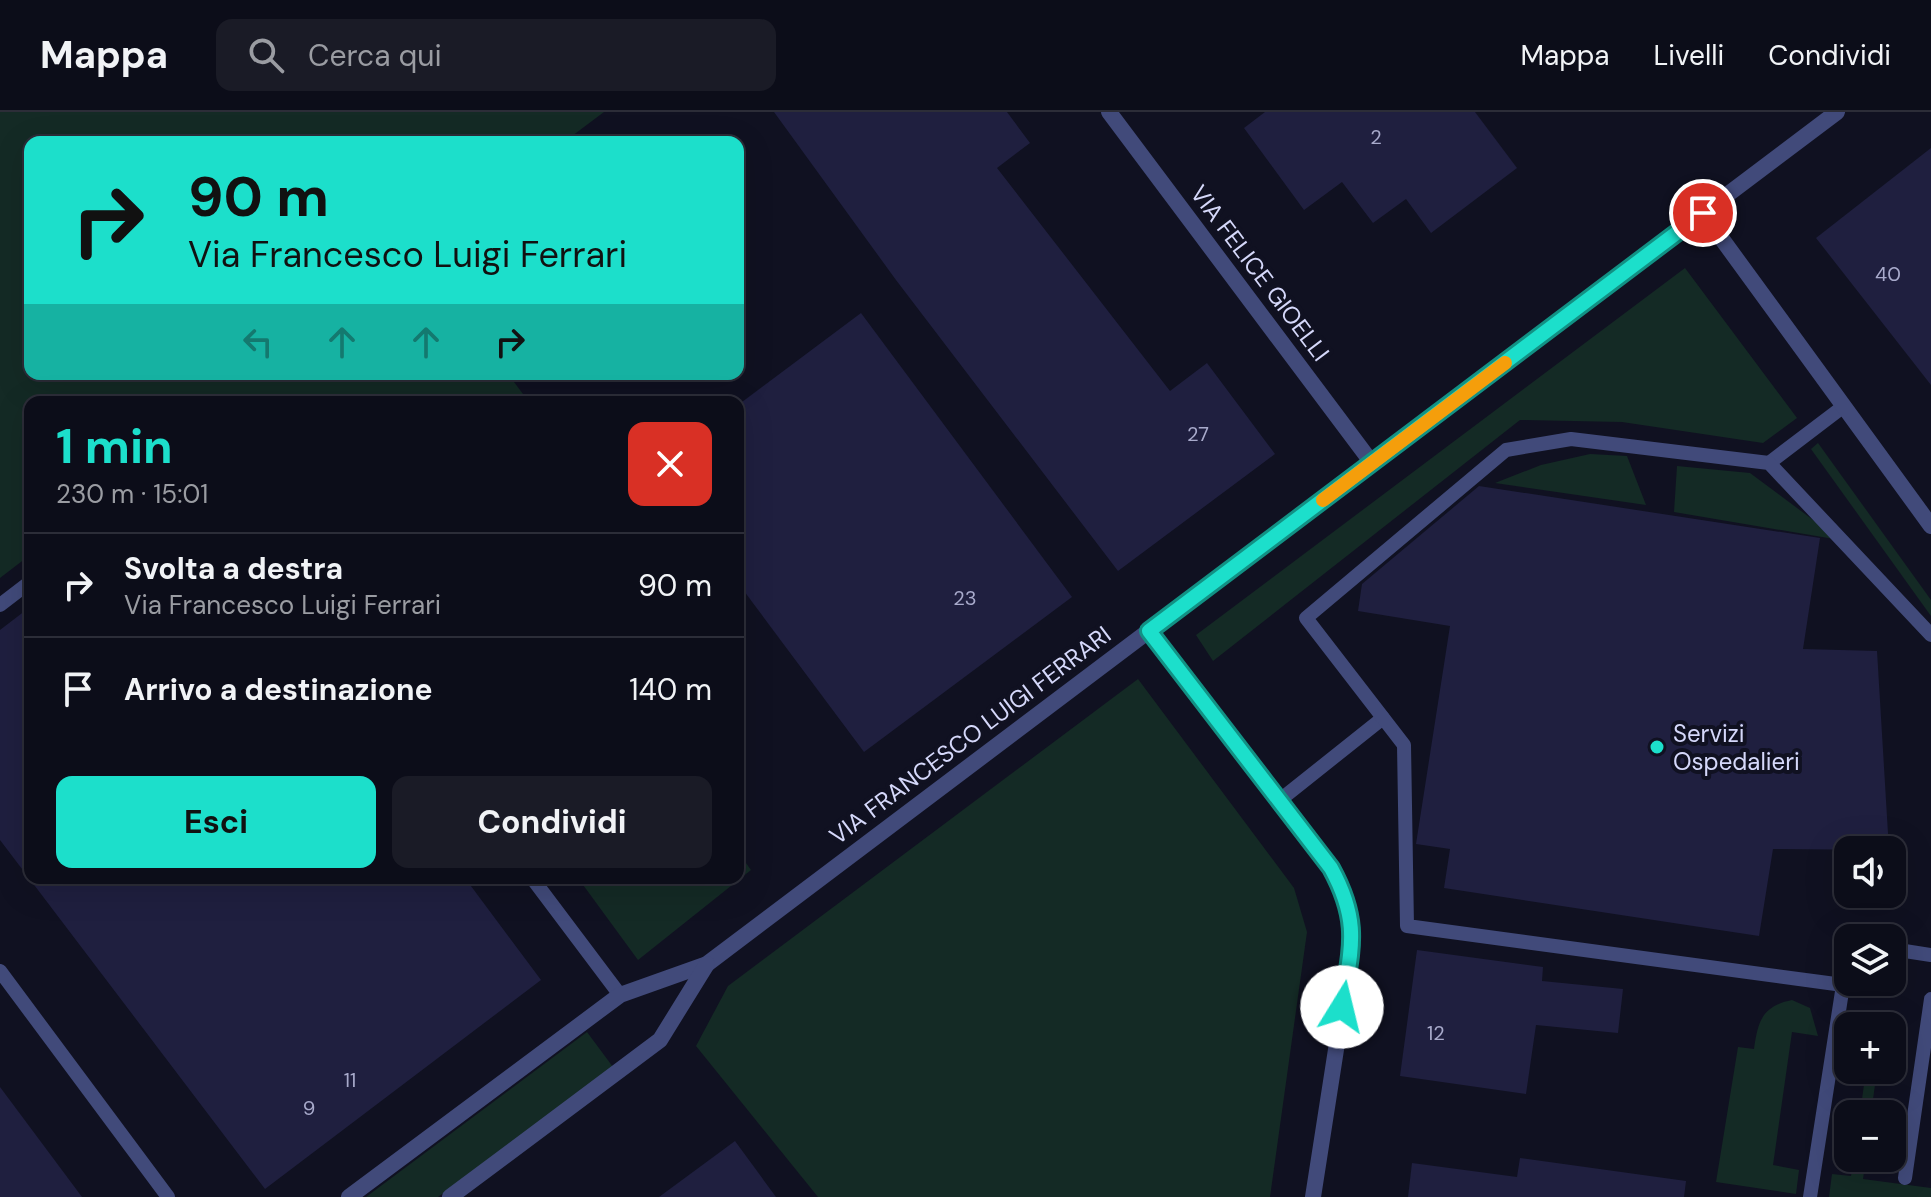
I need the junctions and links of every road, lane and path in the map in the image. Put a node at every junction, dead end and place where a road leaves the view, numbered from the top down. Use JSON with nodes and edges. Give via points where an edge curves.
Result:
{"nodes":[{"id":1,"x":1109,"y":112,"type":"edge"},
{"id":2,"x":1837,"y":112,"type":"edge"},
{"id":3,"x":1703,"y":213,"type":"junction"},
{"id":4,"x":1844,"y":406,"type":"junction"},
{"id":5,"x":1372,"y":463,"type":"junction"},
{"id":6,"x":1769,"y":463,"type":"junction"},
{"id":7,"x":1931,"y":526,"type":"edge"},
{"id":8,"x":24,"y":587,"type":"edge"},
{"id":9,"x":0,"y":605,"type":"edge"},
{"id":10,"x":1149,"y":631,"type":"junction"},
{"id":11,"x":1931,"y":635,"type":"edge"},
{"id":12,"x":1383,"y":718,"type":"junction"},
{"id":13,"x":1280,"y":800,"type":"junction"},
{"id":14,"x":537,"y":884,"type":"edge"},
{"id":15,"x":1906,"y":951,"type":"edge"},
{"id":16,"x":1931,"y":955,"type":"edge"},
{"id":17,"x":707,"y":964,"type":"junction"},
{"id":18,"x":0,"y":971,"type":"edge"},
{"id":19,"x":1834,"y":984,"type":"edge"},
{"id":20,"x":620,"y":995,"type":"junction"},
{"id":21,"x":1841,"y":996,"type":"edge"},
{"id":22,"x":1931,"y":999,"type":"edge"},
{"id":23,"x":1905,"y":1178,"type":"dead end"},
{"id":24,"x":168,"y":1197,"type":"edge"},
{"id":25,"x":349,"y":1197,"type":"edge"},
{"id":26,"x":450,"y":1197,"type":"edge"},
{"id":27,"x":1313,"y":1197,"type":"edge"},
{"id":28,"x":1810,"y":1197,"type":"edge"}],
"edges":[{"from":1,"to":5,"type":"street","name":"VIA FELICE GIOELLI"},
{"from":2,"to":3,"type":"street","name":"VIA FRANCESCO LUIGI FERRARI"},
{"from":3,"to":4,"type":"street"},
{"from":3,"to":5,"type":"street","name":"VIA FRANCESCO LUIGI FERRARI"},
{"from":4,"to":6,"type":"lane"},
{"from":4,"to":7,"type":"street"},
{"from":5,"to":10,"type":"street","name":"VIA FRANCESCO LUIGI FERRARI"},
{"from":6,"to":11,"type":"lane"},
{"from":6,"to":12,"type":"lane","via":[[1571,439],[1506,450],[1306,618]]},
{"from":8,"to":9,"type":"lane"},
{"from":10,"to":13,"type":"street"},
{"from":10,"to":17,"type":"street","name":"VIA FRANCESCO LUIGI FERRARI"},
{"from":12,"to":13,"type":"lane"},
{"from":12,"to":19,"type":"lane","via":[[1404,745],[1407,926]]},
{"from":13,"to":27,"type":"street","via":[[1331,868],[1353,923]]},
{"from":14,"to":20,"type":"lane"},
{"from":15,"to":16,"type":"lane"},
{"from":17,"to":20,"type":"street","name":"VIA FRANCESCO LUIGI FERRARI"},
{"from":17,"to":26,"type":"street","name":"VIA FRANCESCO LUIGI FERRARI","via":[[660,1040]]},
{"from":18,"to":24,"type":"lane"},
{"from":20,"to":25,"type":"street","name":"VIA FRANCESCO LUIGI FERRARI"},
{"from":21,"to":28,"type":"lane"},
{"from":22,"to":23,"type":"lane"}]}
